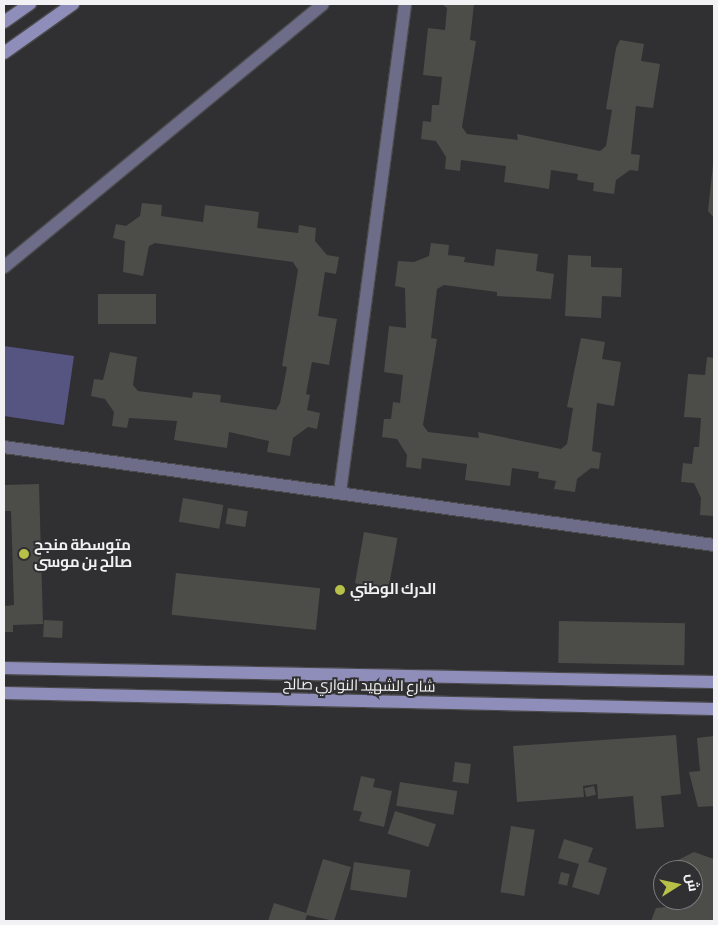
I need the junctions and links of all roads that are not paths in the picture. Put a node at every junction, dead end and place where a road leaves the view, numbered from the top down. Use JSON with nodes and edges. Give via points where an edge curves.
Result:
{"nodes":[{"id":1,"x":30,"y":4,"type":"edge"},
{"id":2,"x":73,"y":4,"type":"edge"},
{"id":3,"x":323,"y":4,"type":"edge"},
{"id":4,"x":405,"y":4,"type":"edge"},
{"id":5,"x":4,"y":22,"type":"edge"},
{"id":6,"x":4,"y":53,"type":"edge"},
{"id":7,"x":4,"y":267,"type":"edge"},
{"id":8,"x":4,"y":447,"type":"edge"},
{"id":9,"x":340,"y":492,"type":"junction"},
{"id":10,"x":714,"y":546,"type":"edge"},
{"id":11,"x":4,"y":668,"type":"edge"},
{"id":12,"x":714,"y":682,"type":"edge"},
{"id":13,"x":4,"y":693,"type":"edge"},
{"id":14,"x":714,"y":709,"type":"edge"}],
"edges":[{"from":1,"to":5,"type":"street"},
{"from":2,"to":6,"type":"street"},
{"from":3,"to":7,"type":"street"},
{"from":4,"to":9,"type":"street"},
{"from":8,"to":9,"type":"street"},
{"from":9,"to":10,"type":"street"},
{"from":11,"to":12,"type":"street","name":"شارع الشهيد النواري صالح"},
{"from":13,"to":14,"type":"street","name":"شارع الشهيد النواري صالح"}]}
